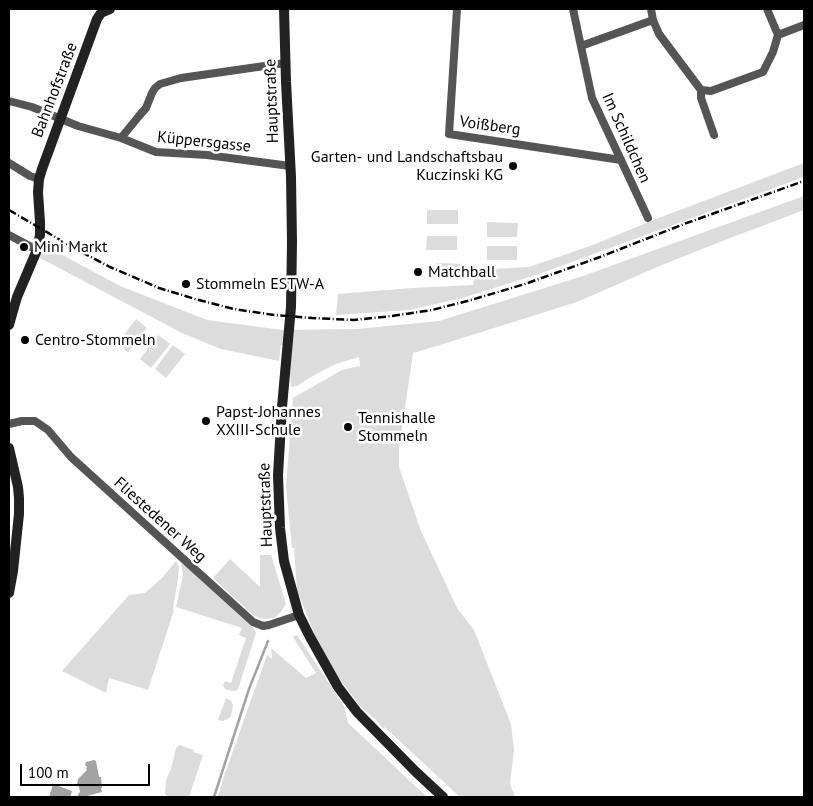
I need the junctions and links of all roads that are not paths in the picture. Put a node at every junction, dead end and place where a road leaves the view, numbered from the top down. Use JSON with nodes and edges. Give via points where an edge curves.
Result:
{"nodes":[{"id":1,"x":284,"y":9,"type":"edge"},
{"id":2,"x":457,"y":9,"type":"edge"},
{"id":3,"x":573,"y":9,"type":"edge"},
{"id":4,"x":651,"y":9,"type":"edge"},
{"id":5,"x":767,"y":9,"type":"edge"},
{"id":6,"x":103,"y":10,"type":"edge"},
{"id":7,"x":653,"y":20,"type":"junction"},
{"id":8,"x":804,"y":25,"type":"edge"},
{"id":9,"x":778,"y":35,"type":"junction"},
{"id":10,"x":580,"y":46,"type":"junction"},
{"id":11,"x":286,"y":63,"type":"junction"},
{"id":12,"x":701,"y":90,"type":"junction"},
{"id":13,"x":9,"y":101,"type":"edge"},
{"id":14,"x":60,"y":119,"type":"junction"},
{"id":15,"x":714,"y":135,"type":"dead end"},
{"id":16,"x":121,"y":138,"type":"junction"},
{"id":17,"x":621,"y":160,"type":"junction"},
{"id":18,"x":9,"y":163,"type":"edge"},
{"id":19,"x":290,"y":166,"type":"junction"},
{"id":20,"x":40,"y":179,"type":"junction"},
{"id":21,"x":648,"y":218,"type":"dead end"},
{"id":22,"x":9,"y":235,"type":"edge"},
{"id":23,"x":37,"y":250,"type":"junction"},
{"id":24,"x":9,"y":325,"type":"edge"},
{"id":25,"x":9,"y":424,"type":"edge"},
{"id":26,"x":9,"y":448,"type":"edge"},
{"id":27,"x":9,"y":586,"type":"edge"},
{"id":28,"x":299,"y":615,"type":"junction"},
{"id":29,"x":443,"y":797,"type":"edge"}],
"edges":[{"from":1,"to":11,"type":"street","name":"Hauptstraße"},
{"from":2,"to":17,"type":"street","name":"Voißberg","via":[[449,134]]},
{"from":3,"to":10,"type":"street","name":"Im Schildchen"},
{"from":4,"to":7,"type":"street"},
{"from":5,"to":9,"type":"street"},
{"from":6,"to":14,"type":"street","name":"Bahnhofstraße"},
{"from":7,"to":10,"type":"street"},
{"from":7,"to":12,"type":"street","via":[[659,34]]},
{"from":8,"to":9,"type":"street"},
{"from":9,"to":12,"type":"street","via":[[774,52],[763,72],[711,91]]},
{"from":10,"to":17,"type":"street","name":"Im Schildchen","via":[[592,98]]},
{"from":11,"to":16,"type":"street","via":[[160,84]]},
{"from":11,"to":19,"type":"street","name":"Hauptstraße"},
{"from":12,"to":15,"type":"street"},
{"from":13,"to":14,"type":"street","name":"Küppersgasse"},
{"from":14,"to":16,"type":"street","name":"Küppersgasse"},
{"from":14,"to":20,"type":"street","name":"Bahnhofstraße"},
{"from":16,"to":19,"type":"street","name":"Küppersgasse","via":[[156,152]]},
{"from":17,"to":21,"type":"street","name":"Im Schildchen"},
{"from":18,"to":20,"type":"street"},
{"from":19,"to":28,"type":"street","name":"Hauptstraße","via":[[290,307],[278,491],[284,561]]},
{"from":20,"to":23,"type":"street","name":"Bahnhofstraße"},
{"from":22,"to":23,"type":"street"},
{"from":23,"to":24,"type":"street","name":"Bahnhofstraße"},
{"from":25,"to":28,"type":"street","name":"Fliestedener Weg","via":[[35,421],[48,430],[71,457],[253,622],[263,626]]},
{"from":26,"to":27,"type":"street","via":[[20,498]]},
{"from":28,"to":29,"type":"street","name":"Hauptstraße","via":[[338,687],[357,712]]}]}
